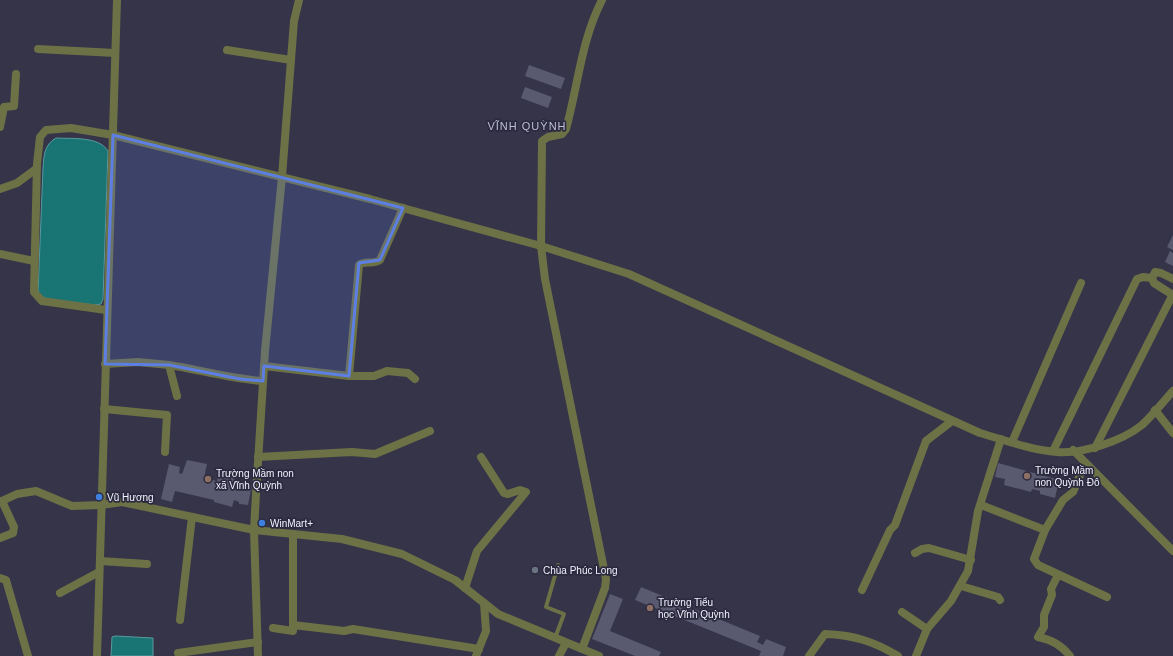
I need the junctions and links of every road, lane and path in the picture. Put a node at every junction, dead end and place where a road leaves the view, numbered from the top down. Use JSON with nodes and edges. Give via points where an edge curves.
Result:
{"nodes":[{"id":1,"x":117,"y":0,"type":"edge"},
{"id":2,"x":299,"y":0,"type":"edge"},
{"id":3,"x":602,"y":0,"type":"edge"},
{"id":4,"x":38,"y":49,"type":"dead end"},
{"id":5,"x":227,"y":50,"type":"dead end"},
{"id":6,"x":115,"y":53,"type":"junction"},
{"id":7,"x":291,"y":60,"type":"junction"},
{"id":8,"x":16,"y":74,"type":"dead end"},
{"id":9,"x":0,"y":127,"type":"edge"},
{"id":10,"x":113,"y":135,"type":"junction"},
{"id":11,"x":36,"y":169,"type":"junction"},
{"id":12,"x":282,"y":177,"type":"junction"},
{"id":13,"x":0,"y":189,"type":"edge"},
{"id":14,"x":403,"y":208,"type":"junction"},
{"id":15,"x":541,"y":246,"type":"junction"},
{"id":16,"x":0,"y":254,"type":"edge"},
{"id":17,"x":34,"y":261,"type":"junction"},
{"id":18,"x":1152,"y":278,"type":"junction"},
{"id":19,"x":1173,"y":279,"type":"edge"},
{"id":20,"x":1081,"y":283,"type":"dead end"},
{"id":21,"x":1173,"y":294,"type":"edge"},
{"id":22,"x":106,"y":310,"type":"junction"},
{"id":23,"x":105,"y":364,"type":"junction"},
{"id":24,"x":169,"y":365,"type":"junction"},
{"id":25,"x":264,"y":366,"type":"junction"},
{"id":26,"x":349,"y":376,"type":"junction"},
{"id":27,"x":415,"y":379,"type":"dead end"},
{"id":28,"x":263,"y":381,"type":"junction"},
{"id":29,"x":1173,"y":391,"type":"edge"},
{"id":30,"x":177,"y":396,"type":"dead end"},
{"id":31,"x":104,"y":409,"type":"junction"},
{"id":32,"x":1155,"y":410,"type":"junction"},
{"id":33,"x":952,"y":420,"type":"junction"},
{"id":34,"x":430,"y":431,"type":"dead end"},
{"id":35,"x":1173,"y":433,"type":"edge"},
{"id":36,"x":1001,"y":439,"type":"junction"},
{"id":37,"x":1012,"y":442,"type":"junction"},
{"id":38,"x":1095,"y":448,"type":"junction"},
{"id":39,"x":1073,"y":450,"type":"junction"},
{"id":40,"x":1053,"y":451,"type":"junction"},
{"id":41,"x":165,"y":452,"type":"dead end"},
{"id":42,"x":258,"y":457,"type":"junction"},
{"id":43,"x":481,"y":457,"type":"dead end"},
{"id":44,"x":1085,"y":463,"type":"junction"},
{"id":45,"x":1,"y":501,"type":"edge"},
{"id":46,"x":981,"y":504,"type":"junction"},
{"id":47,"x":102,"y":505,"type":"junction"},
{"id":48,"x":192,"y":517,"type":"junction"},
{"id":49,"x":254,"y":530,"type":"junction"},
{"id":50,"x":1045,"y":530,"type":"junction"},
{"id":51,"x":293,"y":534,"type":"junction"},
{"id":52,"x":0,"y":538,"type":"edge"},
{"id":53,"x":1173,"y":551,"type":"edge"},
{"id":54,"x":916,"y":553,"type":"dead end"},
{"id":55,"x":971,"y":560,"type":"junction"},
{"id":56,"x":100,"y":561,"type":"junction"},
{"id":57,"x":147,"y":564,"type":"dead end"},
{"id":58,"x":558,"y":564,"type":"dead end"},
{"id":59,"x":99,"y":572,"type":"junction"},
{"id":60,"x":1058,"y":575,"type":"junction"},
{"id":61,"x":0,"y":578,"type":"edge"},
{"id":62,"x":961,"y":586,"type":"junction"},
{"id":63,"x":465,"y":588,"type":"junction"},
{"id":64,"x":862,"y":590,"type":"dead end"},
{"id":65,"x":60,"y":593,"type":"dead end"},
{"id":66,"x":1108,"y":597,"type":"dead end"},
{"id":67,"x":1000,"y":600,"type":"dead end"},
{"id":68,"x":484,"y":603,"type":"junction"},
{"id":69,"x":902,"y":612,"type":"dead end"},
{"id":70,"x":180,"y":620,"type":"dead end"},
{"id":71,"x":293,"y":625,"type":"junction"},
{"id":72,"x":273,"y":628,"type":"dead end"},
{"id":73,"x":927,"y":629,"type":"junction"},
{"id":74,"x":555,"y":638,"type":"junction"},
{"id":75,"x":258,"y":642,"type":"junction"},
{"id":76,"x":566,"y":643,"type":"junction"},
{"id":77,"x":582,"y":649,"type":"junction"},
{"id":78,"x":478,"y":652,"type":"edge"},
{"id":79,"x":178,"y":653,"type":"dead end"},
{"id":80,"x":28,"y":656,"type":"edge"},
{"id":81,"x":97,"y":656,"type":"edge"},
{"id":82,"x":258,"y":656,"type":"edge"},
{"id":83,"x":559,"y":656,"type":"edge"},
{"id":84,"x":600,"y":656,"type":"edge"},
{"id":85,"x":809,"y":656,"type":"edge"},
{"id":86,"x":898,"y":656,"type":"edge"},
{"id":87,"x":916,"y":656,"type":"edge"},
{"id":88,"x":1070,"y":656,"type":"edge"}],
"edges":[{"from":1,"to":6,"type":"street"},
{"from":2,"to":7,"type":"street","via":[[294,21]]},
{"from":3,"to":15,"type":"street","via":[[581,56],[566,130],[542,142]]},
{"from":4,"to":6,"type":"street"},
{"from":5,"to":7,"type":"street"},
{"from":6,"to":10,"type":"street"},
{"from":7,"to":12,"type":"street"},
{"from":8,"to":9,"type":"street","via":[[14,106],[4,107]]},
{"from":10,"to":11,"type":"street","via":[[71,128],[46,130],[40,137]]},
{"from":10,"to":12,"type":"street"},
{"from":10,"to":22,"type":"street"},
{"from":11,"to":13,"type":"street","via":[[17,183]]},
{"from":11,"to":17,"type":"street"},
{"from":12,"to":14,"type":"street"},
{"from":12,"to":25,"type":"street"},
{"from":14,"to":15,"type":"street"},
{"from":14,"to":26,"type":"street","via":[[380,260],[362,263],[359,266]]},
{"from":15,"to":33,"type":"street","via":[[629,274]]},
{"from":15,"to":77,"type":"street","via":[[561,363],[606,579]]},
{"from":16,"to":17,"type":"street"},
{"from":17,"to":22,"type":"street","via":[[34,292],[42,301]]},
{"from":18,"to":19,"type":"street","via":[[1155,272]]},
{"from":18,"to":21,"type":"street","via":[[1154,284]]},
{"from":18,"to":40,"type":"street","via":[[1136,279]]},
{"from":20,"to":37,"type":"street"},
{"from":21,"to":38,"type":"street"},
{"from":22,"to":23,"type":"street"},
{"from":23,"to":24,"type":"street","via":[[138,362]]},
{"from":23,"to":31,"type":"street"},
{"from":24,"to":28,"type":"street"},
{"from":24,"to":30,"type":"street"},
{"from":25,"to":26,"type":"street"},
{"from":25,"to":28,"type":"street"},
{"from":26,"to":27,"type":"street","via":[[374,376],[387,371],[408,373]]},
{"from":28,"to":42,"type":"street"},
{"from":29,"to":32,"type":"street"},
{"from":31,"to":41,"type":"street","via":[[166,415]]},
{"from":31,"to":47,"type":"street"},
{"from":32,"to":35,"type":"street"},
{"from":32,"to":38,"type":"street","via":[[1142,424],[1127,434]]},
{"from":33,"to":36,"type":"street"},
{"from":33,"to":64,"type":"street","via":[[926,441],[894,525]]},
{"from":34,"to":42,"type":"street","via":[[375,454],[352,452]]},
{"from":36,"to":37,"type":"street"},
{"from":36,"to":46,"type":"street"},
{"from":37,"to":40,"type":"street"},
{"from":38,"to":39,"type":"street"},
{"from":39,"to":40,"type":"street"},
{"from":39,"to":44,"type":"street"},
{"from":42,"to":49,"type":"street"},
{"from":43,"to":63,"type":"street","via":[[504,492],[526,492],[477,551]]},
{"from":44,"to":50,"type":"street","via":[[1073,492],[1063,500]]},
{"from":44,"to":53,"type":"street"},
{"from":45,"to":47,"type":"street","via":[[17,494],[36,491],[72,506]]},
{"from":45,"to":52,"type":"street","via":[[14,527],[13,533]]},
{"from":46,"to":50,"type":"street"},
{"from":46,"to":55,"type":"street"},
{"from":47,"to":48,"type":"street","via":[[122,502]]},
{"from":47,"to":56,"type":"street"},
{"from":48,"to":49,"type":"street"},
{"from":48,"to":70,"type":"street"},
{"from":49,"to":51,"type":"street"},
{"from":49,"to":75,"type":"street"},
{"from":50,"to":60,"type":"street","via":[[1034,559],[1038,565]]},
{"from":51,"to":63,"type":"street","via":[[342,539],[402,554],[455,580]]},
{"from":51,"to":71,"type":"street"},
{"from":54,"to":55,"type":"street","via":[[929,548]]},
{"from":55,"to":62,"type":"street"},
{"from":56,"to":57,"type":"street"},
{"from":56,"to":59,"type":"street"},
{"from":58,"to":74,"type":"lane","via":[[546,607],[564,614]]},
{"from":59,"to":65,"type":"street"},
{"from":59,"to":81,"type":"street"},
{"from":60,"to":66,"type":"street"},
{"from":60,"to":88,"type":"street","via":[[1051,589],[1052,595],[1044,615],[1044,627],[1038,637],[1053,641],[1064,648]]},
{"from":61,"to":80,"type":"street","via":[[6,580]]},
{"from":62,"to":67,"type":"street","via":[[998,596]]},
{"from":62,"to":73,"type":"street"},
{"from":63,"to":68,"type":"street"},
{"from":68,"to":74,"type":"street","via":[[498,614]]},
{"from":68,"to":78,"type":"street","via":[[486,631]]},
{"from":69,"to":73,"type":"street"},
{"from":71,"to":72,"type":"street","via":[[292,631]]},
{"from":71,"to":78,"type":"street","via":[[344,631],[353,629]]},
{"from":73,"to":87,"type":"street"},
{"from":74,"to":76,"type":"street"},
{"from":75,"to":79,"type":"street"},
{"from":75,"to":82,"type":"street"},
{"from":76,"to":77,"type":"street"},
{"from":76,"to":83,"type":"street"},
{"from":77,"to":84,"type":"street"},
{"from":85,"to":86,"type":"street","via":[[825,634],[865,639]]}]}
